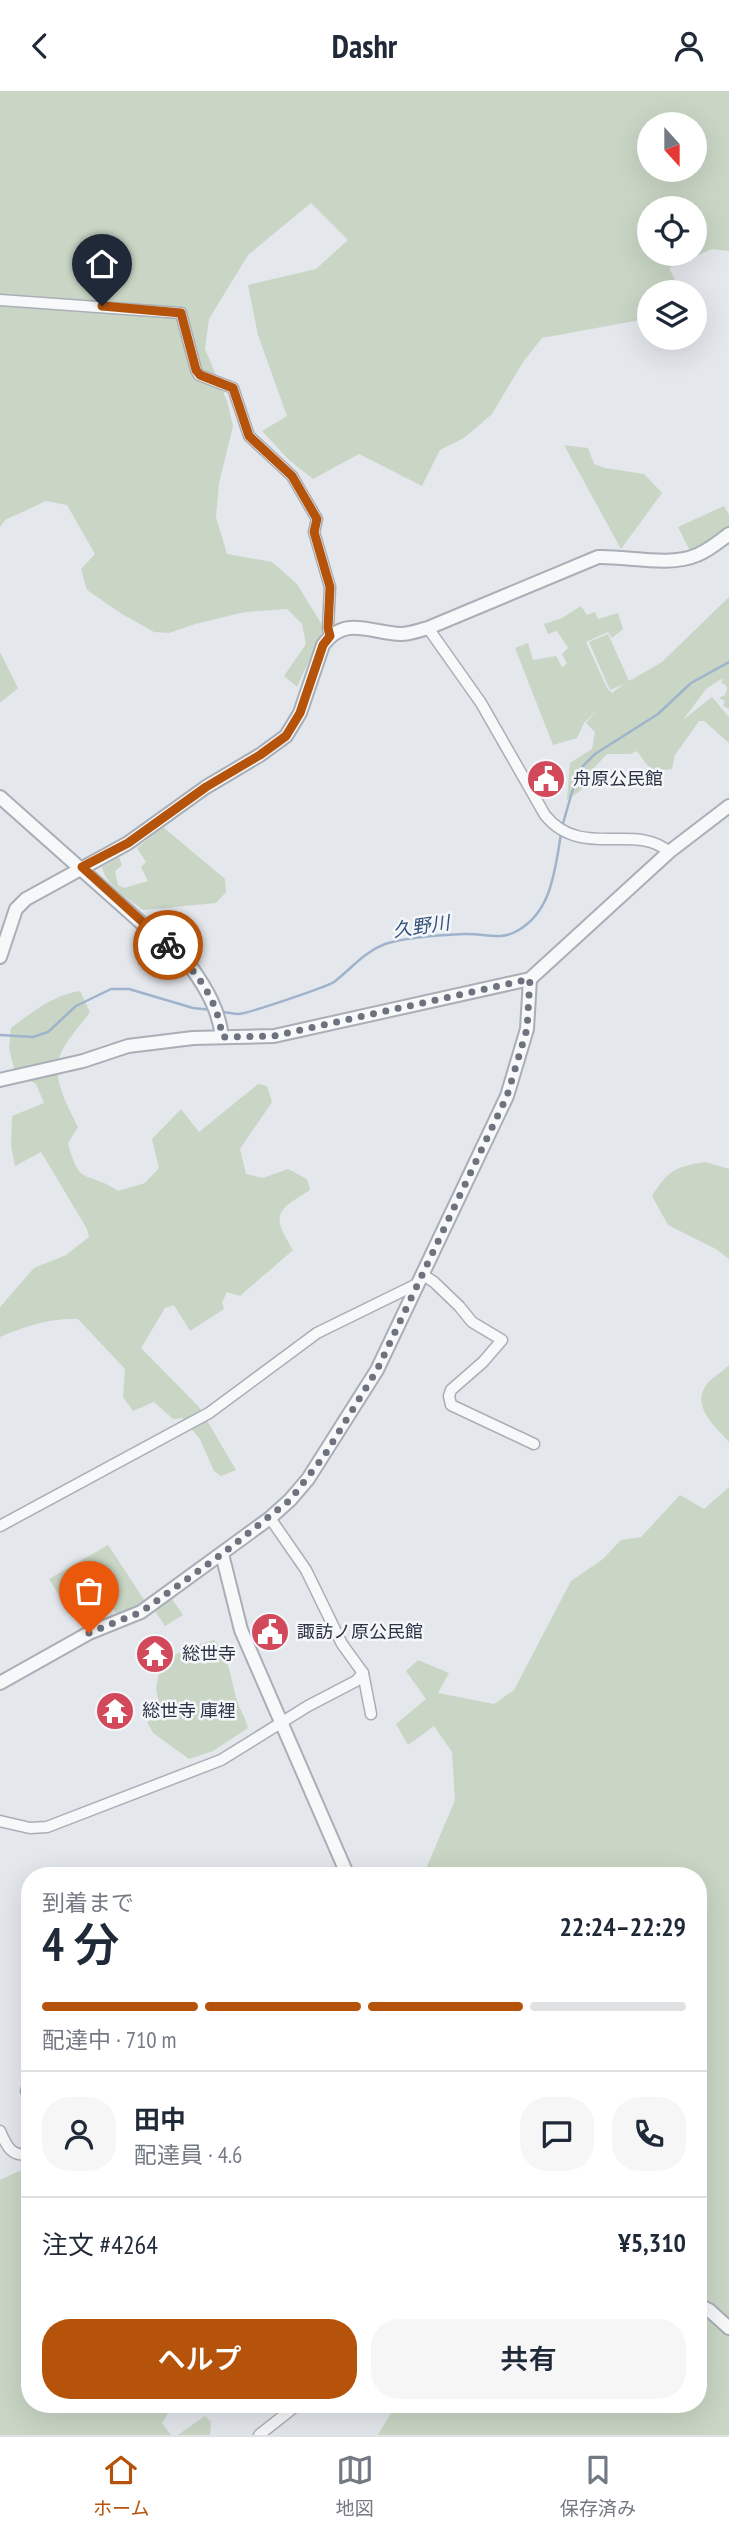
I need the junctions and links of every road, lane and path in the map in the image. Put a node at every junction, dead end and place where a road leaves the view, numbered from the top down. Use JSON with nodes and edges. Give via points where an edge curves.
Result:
{"nodes":[{"id":1,"x":0,"y":300,"type":"edge"},
{"id":2,"x":729,"y":534,"type":"edge"},
{"id":3,"x":428,"y":628,"type":"junction"},
{"id":4,"x":330,"y":636,"type":"junction"},
{"id":5,"x":0,"y":797,"type":"edge"},
{"id":6,"x":729,"y":806,"type":"edge"},
{"id":7,"x":669,"y":852,"type":"junction"},
{"id":8,"x":82,"y":867,"type":"junction"},
{"id":9,"x":0,"y":957,"type":"edge"},
{"id":10,"x":530,"y":979,"type":"junction"},
{"id":11,"x":221,"y":1031,"type":"junction"},
{"id":12,"x":0,"y":1080,"type":"edge"},
{"id":13,"x":421,"y":1279,"type":"junction"},
{"id":14,"x":534,"y":1444,"type":"dead end"},
{"id":15,"x":270,"y":1518,"type":"junction"},
{"id":16,"x":0,"y":1526,"type":"edge"},
{"id":17,"x":222,"y":1554,"type":"junction"},
{"id":18,"x":363,"y":1673,"type":"junction"},
{"id":19,"x":0,"y":1683,"type":"edge"},
{"id":20,"x":372,"y":1714,"type":"dead end"},
{"id":21,"x":281,"y":1725,"type":"junction"},
{"id":22,"x":0,"y":1821,"type":"edge"},
{"id":23,"x":344,"y":1867,"type":"edge"},
{"id":24,"x":0,"y":2131,"type":"edge"},
{"id":25,"x":21,"y":2154,"type":"edge"},
{"id":26,"x":707,"y":2309,"type":"edge"},
{"id":27,"x":729,"y":2328,"type":"edge"},
{"id":28,"x":287,"y":2413,"type":"edge"},
{"id":29,"x":259,"y":2435,"type":"edge"}],
"edges":[{"from":1,"to":4,"type":"street","via":[[181,313],[196,370],[233,388],[249,436],[292,476],[317,519],[314,532],[330,587]]},
{"from":2,"to":3,"type":"street","via":[[689,558],[597,557]]},
{"from":3,"to":4,"type":"street","via":[[404,634],[354,627]]},
{"from":3,"to":7,"type":"street","via":[[481,703],[555,827],[590,839],[647,841]]},
{"from":4,"to":8,"type":"street","via":[[300,713],[286,736],[128,843]]},
{"from":5,"to":8,"type":"street"},
{"from":6,"to":7,"type":"street"},
{"from":7,"to":10,"type":"street"},
{"from":8,"to":9,"type":"street","via":[[16,909]]},
{"from":8,"to":11,"type":"street","via":[[191,967],[211,997]]},
{"from":10,"to":11,"type":"street","via":[[274,1036]]},
{"from":10,"to":13,"type":"street","via":[[527,1029],[507,1096]]},
{"from":11,"to":12,"type":"street","via":[[128,1046]]},
{"from":13,"to":14,"type":"street","via":[[459,1306],[472,1322],[502,1340],[451,1390],[451,1405]]},
{"from":13,"to":15,"type":"street","via":[[356,1406],[309,1479]]},
{"from":13,"to":16,"type":"street","via":[[317,1333],[202,1417]]},
{"from":15,"to":17,"type":"street"},
{"from":15,"to":18,"type":"street","via":[[306,1570],[342,1644]]},
{"from":17,"to":19,"type":"street","via":[[141,1612],[89,1633]]},
{"from":17,"to":21,"type":"street","via":[[241,1630]]},
{"from":18,"to":20,"type":"street"},
{"from":18,"to":21,"type":"street"},
{"from":21,"to":22,"type":"street","via":[[202,1768],[47,1827]]},
{"from":21,"to":23,"type":"street"},
{"from":24,"to":25,"type":"street","via":[[9,2149]]},
{"from":26,"to":27,"type":"street"},
{"from":28,"to":29,"type":"street"}]}
